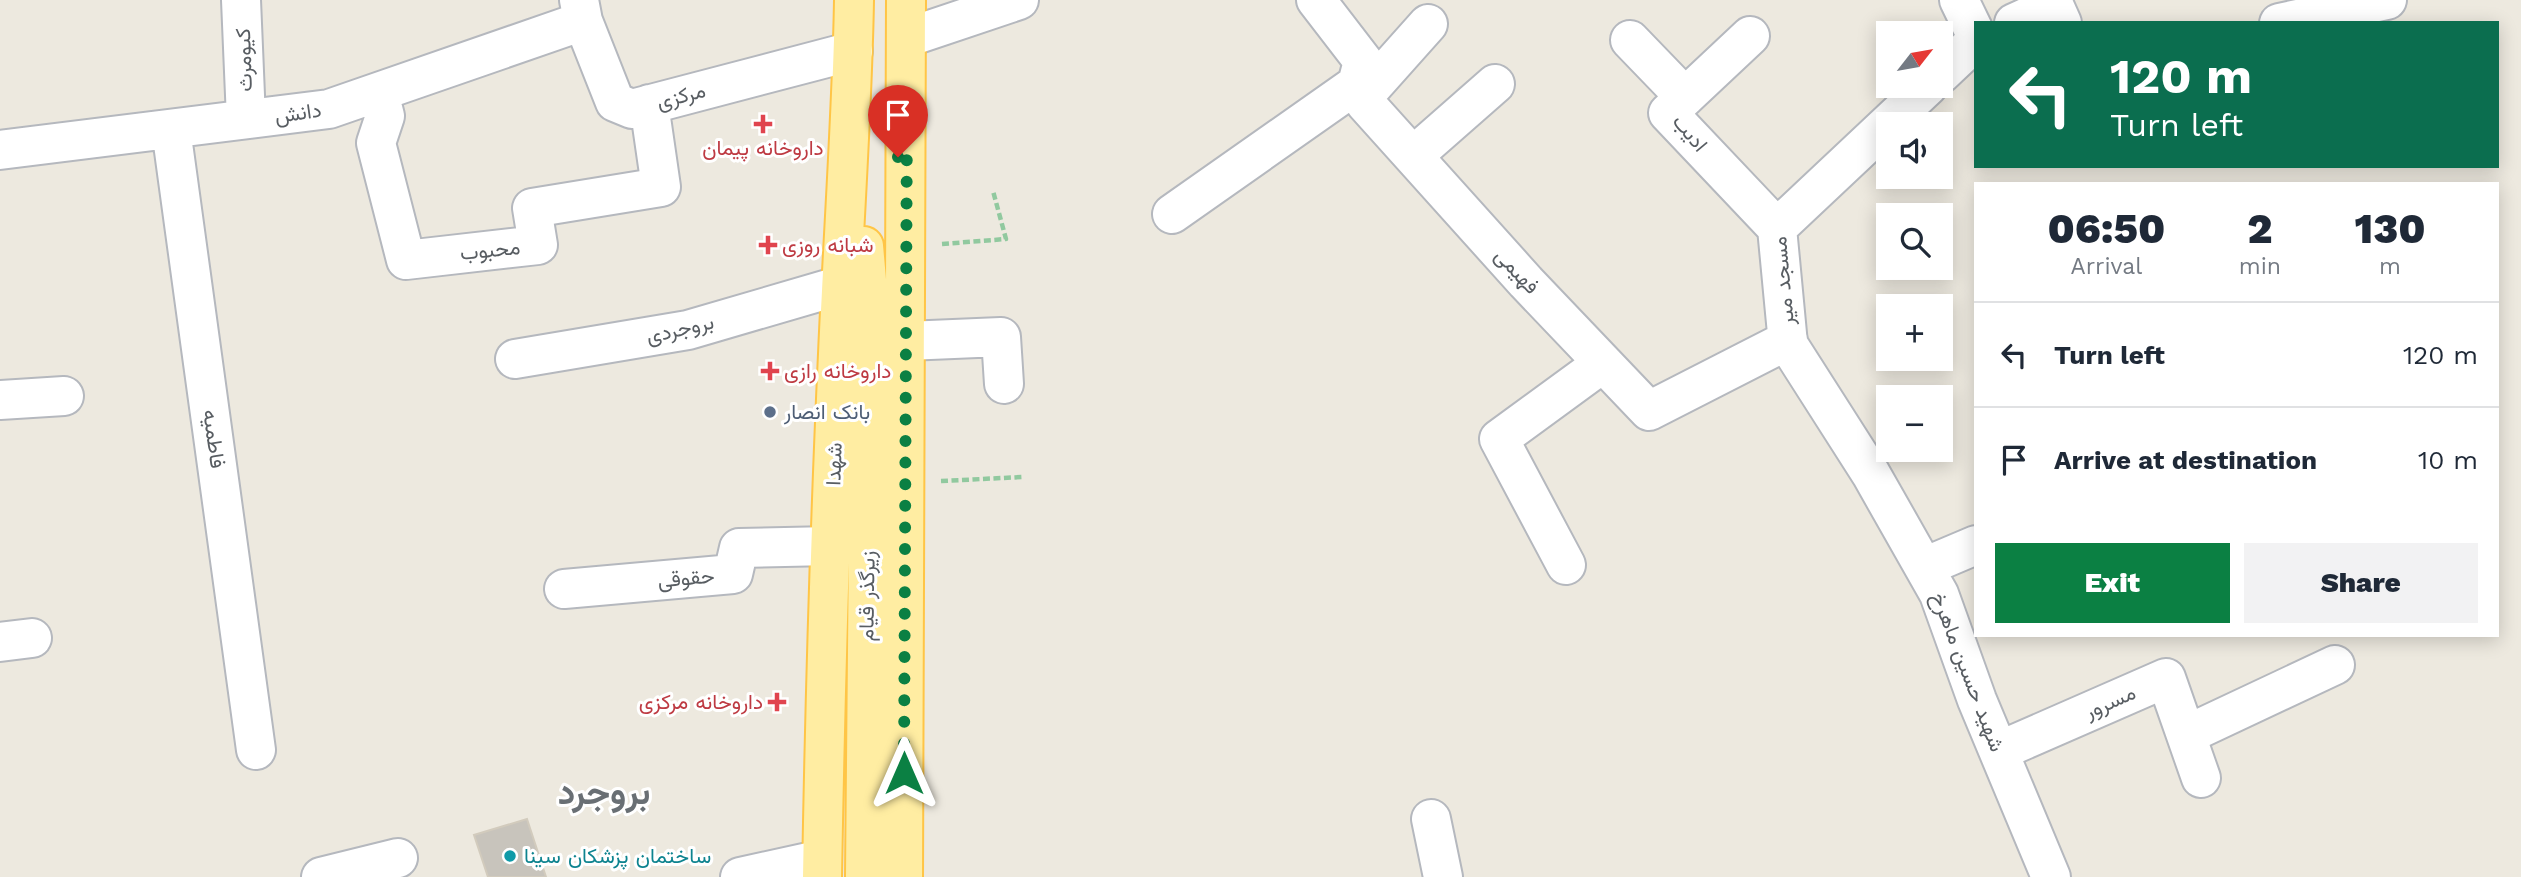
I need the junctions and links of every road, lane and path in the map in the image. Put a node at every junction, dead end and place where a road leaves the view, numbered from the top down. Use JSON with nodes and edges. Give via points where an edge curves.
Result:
{"nodes":[{"id":1,"x":241,"y":0,"type":"edge"},
{"id":2,"x":854,"y":0,"type":"edge"},
{"id":3,"x":906,"y":0,"type":"edge"},
{"id":4,"x":1019,"y":0,"type":"edge"},
{"id":5,"x":1316,"y":0,"type":"edge"},
{"id":6,"x":1959,"y":0,"type":"edge"},
{"id":7,"x":2387,"y":0,"type":"edge"},
{"id":8,"x":581,"y":10,"type":"edge"},
{"id":9,"x":2345,"y":16,"type":"edge"},
{"id":10,"x":2018,"y":21,"type":"edge"},
{"id":11,"x":2061,"y":21,"type":"edge"},
{"id":12,"x":2298,"y":21,"type":"edge"},
{"id":13,"x":1428,"y":24,"type":"dead end"},
{"id":14,"x":1974,"y":31,"type":"edge"},
{"id":15,"x":1750,"y":36,"type":"dead end"},
{"id":16,"x":906,"y":38,"type":"junction"},
{"id":17,"x":1630,"y":40,"type":"dead end"},
{"id":18,"x":1974,"y":43,"type":"edge"},
{"id":19,"x":853,"y":51,"type":"junction"},
{"id":20,"x":1953,"y":63,"type":"edge"},
{"id":21,"x":1495,"y":83,"type":"dead end"},
{"id":22,"x":1360,"y":91,"type":"junction"},
{"id":23,"x":379,"y":92,"type":"junction"},
{"id":24,"x":852,"y":97,"type":"junction"},
{"id":25,"x":1685,"y":97,"type":"junction"},
{"id":26,"x":1915,"y":98,"type":"edge"},
{"id":27,"x":649,"y":104,"type":"junction"},
{"id":28,"x":907,"y":105,"type":"junction"},
{"id":29,"x":246,"y":119,"type":"junction"},
{"id":30,"x":171,"y":129,"type":"junction"},
{"id":31,"x":0,"y":150,"type":"edge"},
{"id":32,"x":1413,"y":156,"type":"junction"},
{"id":33,"x":993,"y":191,"type":"dead end"},
{"id":34,"x":1172,"y":214,"type":"dead end"},
{"id":35,"x":1777,"y":228,"type":"junction"},
{"id":36,"x":906,"y":246,"type":"junction"},
{"id":37,"x":842,"y":285,"type":"junction"},
{"id":38,"x":870,"y":314,"type":"junction"},
{"id":39,"x":1788,"y":340,"type":"junction"},
{"id":40,"x":906,"y":341,"type":"junction"},
{"id":41,"x":515,"y":359,"type":"dead end"},
{"id":42,"x":1604,"y":363,"type":"junction"},
{"id":43,"x":1004,"y":384,"type":"dead end"},
{"id":44,"x":64,"y":396,"type":"dead end"},
{"id":45,"x":0,"y":400,"type":"edge"},
{"id":46,"x":1871,"y":474,"type":"joint"},
{"id":47,"x":1023,"y":477,"type":"dead end"},
{"id":48,"x":905,"y":483,"type":"junction"},
{"id":49,"x":831,"y":546,"type":"junction"},
{"id":50,"x":1974,"y":546,"type":"edge"},
{"id":51,"x":1566,"y":565,"type":"dead end"},
{"id":52,"x":1924,"y":566,"type":"junction"},
{"id":53,"x":564,"y":589,"type":"dead end"},
{"id":54,"x":2335,"y":665,"type":"dead end"},
{"id":55,"x":2186,"y":735,"type":"junction"},
{"id":56,"x":256,"y":750,"type":"dead end"},
{"id":57,"x":1998,"y":751,"type":"junction"},
{"id":58,"x":2201,"y":778,"type":"dead end"},
{"id":59,"x":1432,"y":819,"type":"dead end"},
{"id":60,"x":398,"y":858,"type":"dead end"},
{"id":61,"x":822,"y":868,"type":"edge"},
{"id":62,"x":321,"y":877,"type":"edge"},
{"id":63,"x":740,"y":877,"type":"edge"},
{"id":64,"x":865,"y":877,"type":"edge"},
{"id":65,"x":903,"y":877,"type":"edge"},
{"id":66,"x":1443,"y":877,"type":"edge"},
{"id":67,"x":2052,"y":877,"type":"edge"}],
"edges":[{"from":1,"to":29,"type":"street","name":"کیومرث"},
{"from":2,"to":19,"type":"main road","name":"شهدا"},
{"from":3,"to":16,"type":"main road"},
{"from":4,"to":16,"type":"street"},
{"from":5,"to":22,"type":"street","via":[[1363,61]]},
{"from":6,"to":14,"type":"street"},
{"from":7,"to":9,"type":"street"},
{"from":8,"to":23,"type":"street","name":"دانش"},
{"from":8,"to":27,"type":"street","name":"مرکزی","via":[[615,102],[632,108]]},
{"from":9,"to":12,"type":"street"},
{"from":10,"to":11,"type":"street","via":[[2054,5]]},
{"from":13,"to":22,"type":"street"},
{"from":15,"to":25,"type":"street"},
{"from":16,"to":28,"type":"main road"},
{"from":17,"to":25,"type":"street","name":"ادیب"},
{"from":18,"to":20,"type":"street"},
{"from":19,"to":24,"type":"main road","name":"شهدا"},
{"from":19,"to":27,"type":"street","name":"مرکزی"},
{"from":21,"to":32,"type":"street"},
{"from":22,"to":32,"type":"street","name":"فهیمی"},
{"from":22,"to":34,"type":"street"},
{"from":23,"to":27,"type":"street","name":"محبوب","via":[[385,116],[376,143],[406,260],[538,245],[532,208],[661,187]]},
{"from":23,"to":29,"type":"street","name":"دانش","via":[[329,109]]},
{"from":24,"to":37,"type":"main road","name":"شهدا"},
{"from":24,"to":38,"type":"main road"},
{"from":25,"to":35,"type":"street","name":"ادیب","via":[[1668,113]]},
{"from":26,"to":35,"type":"street","name":"مسجد میر"},
{"from":28,"to":36,"type":"main road"},
{"from":28,"to":38,"type":"main road"},
{"from":29,"to":30,"type":"street","name":"دانش"},
{"from":30,"to":31,"type":"street","name":"دانش"},
{"from":30,"to":56,"type":"street","name":"فاطمیه"},
{"from":32,"to":42,"type":"street","name":"فهیمی"},
{"from":33,"to":36,"type":"path","via":[[1006,239]]},
{"from":35,"to":39,"type":"street","name":"مسجد میر"},
{"from":36,"to":40,"type":"main road"},
{"from":37,"to":41,"type":"street","name":"بروجردی","via":[[688,330]]},
{"from":37,"to":49,"type":"main road","name":"شهدا"},
{"from":38,"to":64,"type":"main road","name":"زیرگذر قیام"},
{"from":39,"to":42,"type":"street","name":"فهیمی","via":[[1649,411]]},
{"from":39,"to":46,"type":"street","name":"مسجد میر"},
{"from":40,"to":43,"type":"street","via":[[1001,337]]},
{"from":40,"to":48,"type":"main road"},
{"from":42,"to":51,"type":"street","via":[[1499,439]]},
{"from":44,"to":45,"type":"street"},
{"from":46,"to":52,"type":"street","name":"شهید حسین ماهرخ"},
{"from":47,"to":48,"type":"path"},
{"from":48,"to":65,"type":"main road"},
{"from":49,"to":53,"type":"street","name":"حقوقی","via":[[740,548],[733,574]]},
{"from":49,"to":61,"type":"main road","name":"شهدا"},
{"from":50,"to":52,"type":"street"},
{"from":52,"to":57,"type":"street","name":"شهید حسین ماهرخ","via":[[1939,594]]},
{"from":54,"to":55,"type":"street"},
{"from":55,"to":57,"type":"street","name":"مسرور","via":[[2166,678]]},
{"from":55,"to":58,"type":"street","name":"مسرور"},
{"from":57,"to":67,"type":"street","name":"شهید حسین ماهرخ"},
{"from":59,"to":66,"type":"street"},
{"from":60,"to":62,"type":"street"},
{"from":61,"to":63,"type":"street"}]}
